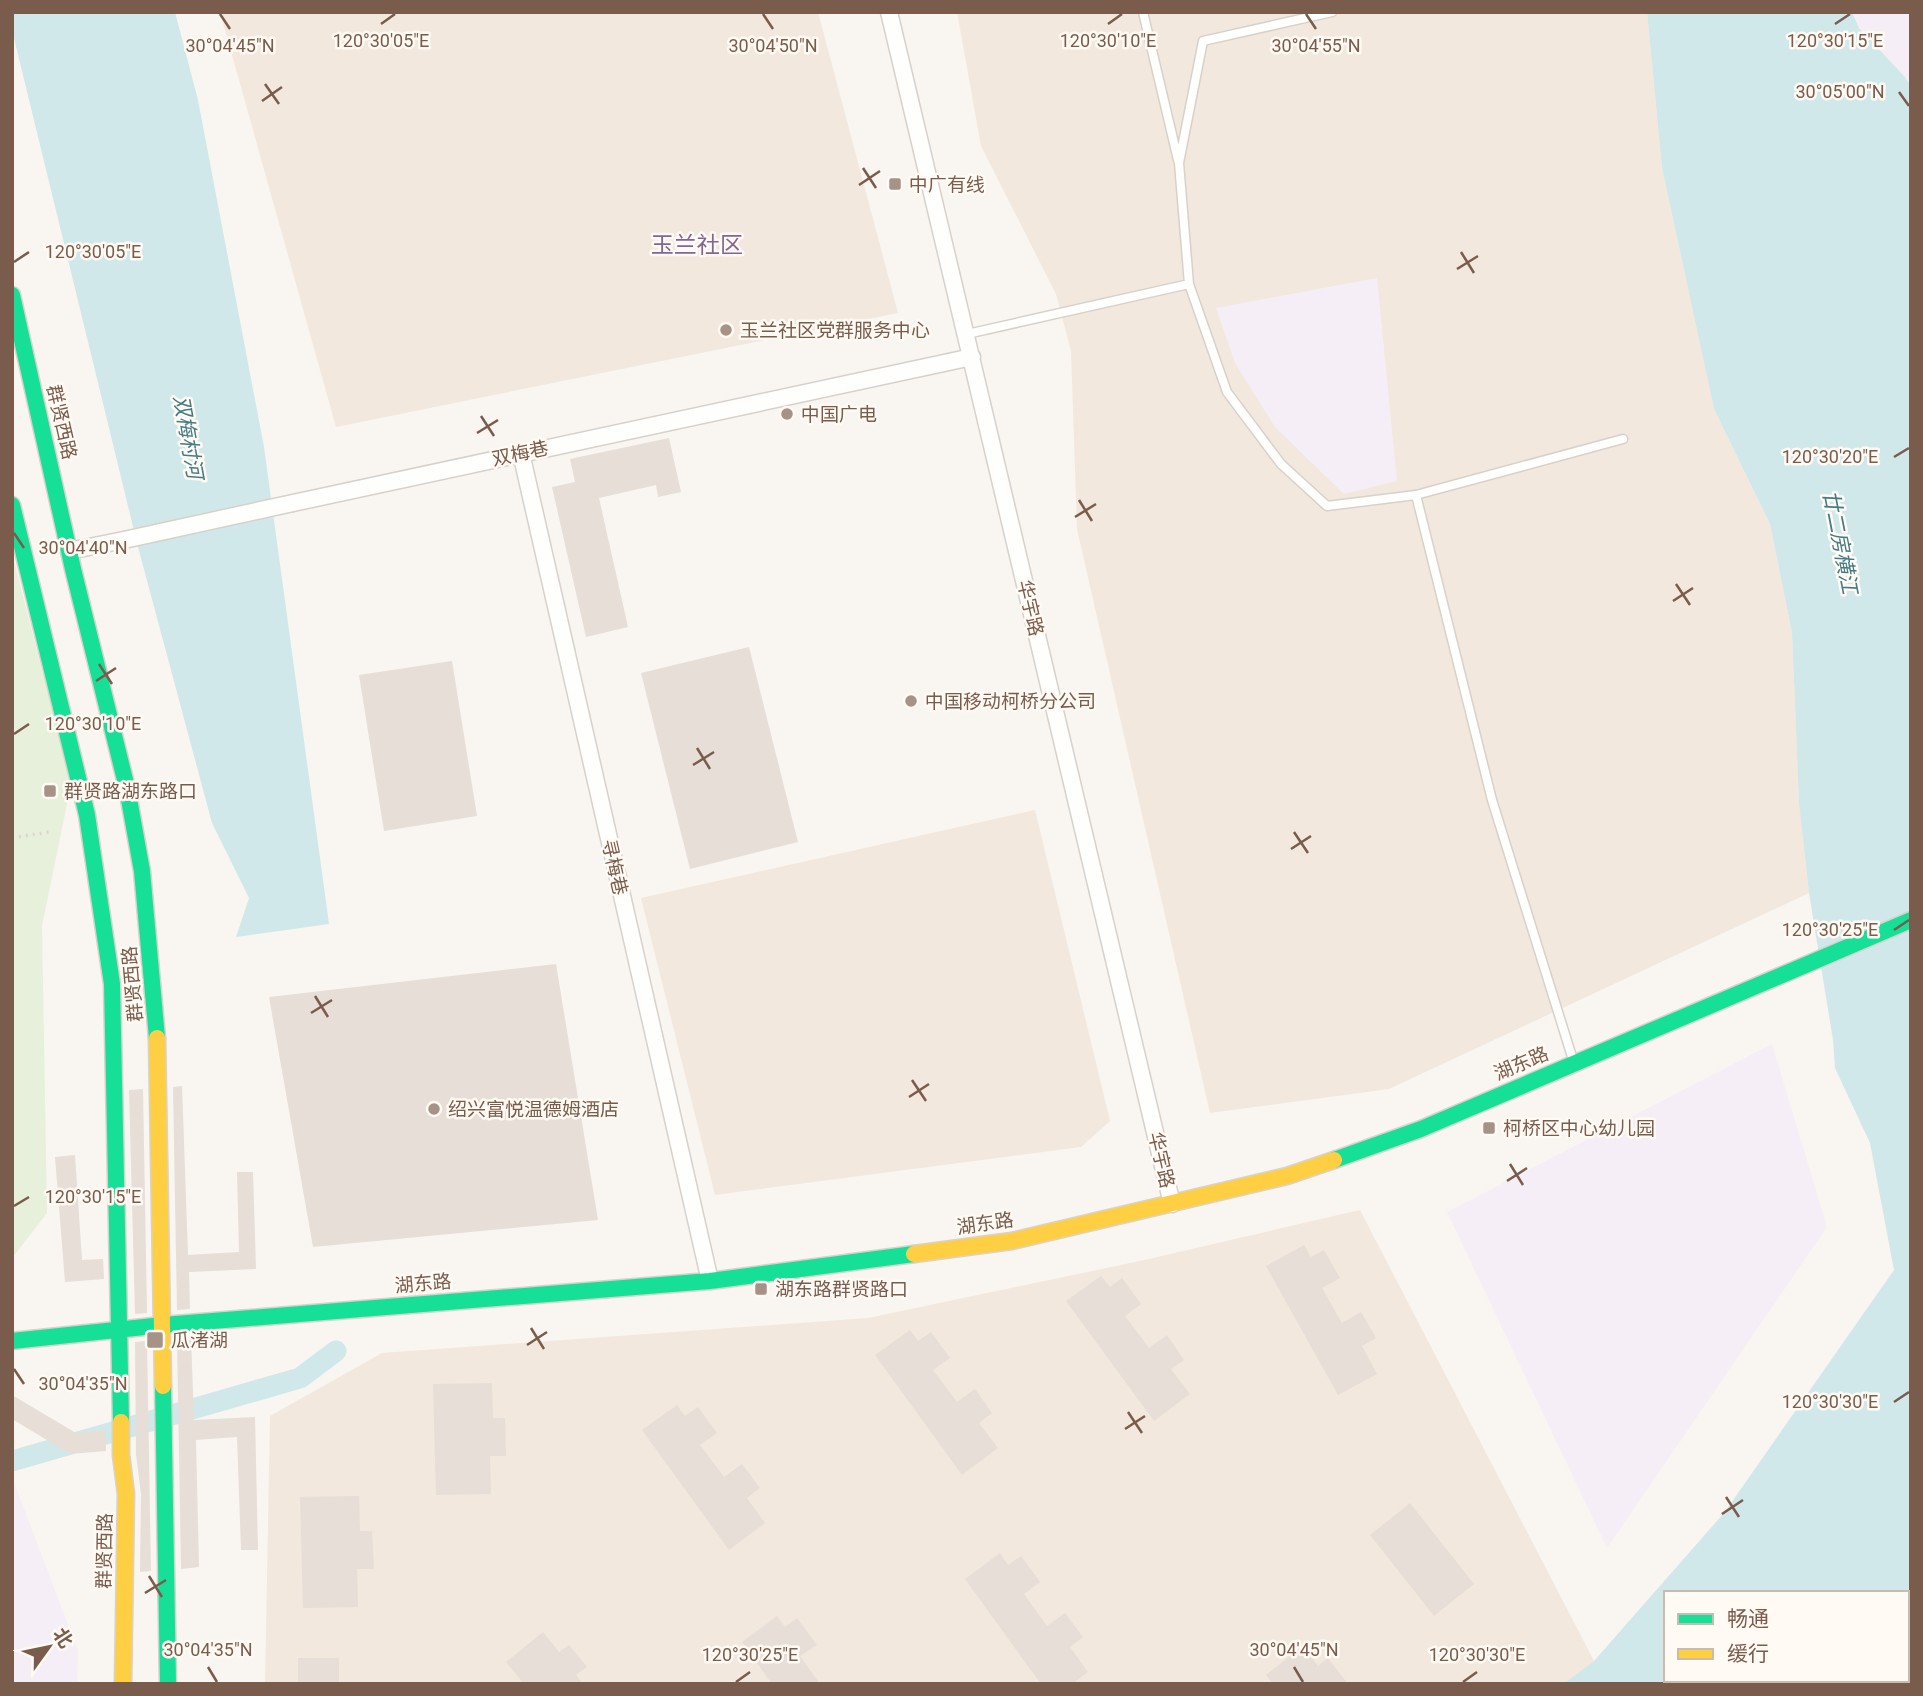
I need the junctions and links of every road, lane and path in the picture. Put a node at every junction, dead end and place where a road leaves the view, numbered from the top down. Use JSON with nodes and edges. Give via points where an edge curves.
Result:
{"nodes":[{"id":1,"x":889,"y":12,"type":"edge"},
{"id":2,"x":1143,"y":12,"type":"edge"},
{"id":3,"x":1332,"y":12,"type":"edge"},
{"id":4,"x":1179,"y":163,"type":"junction"},
{"id":5,"x":1189,"y":284,"type":"junction"},
{"id":6,"x":12,"y":295,"type":"edge"},
{"id":7,"x":967,"y":334,"type":"junction"},
{"id":8,"x":972,"y":357,"type":"junction"},
{"id":9,"x":1623,"y":439,"type":"dead end"},
{"id":10,"x":521,"y":453,"type":"junction"},
{"id":11,"x":1416,"y":495,"type":"junction"},
{"id":12,"x":12,"y":505,"type":"edge"},
{"id":13,"x":69,"y":551,"type":"junction"},
{"id":14,"x":49,"y":832,"type":"dead end"},
{"id":15,"x":12,"y":838,"type":"edge"},
{"id":16,"x":1911,"y":920,"type":"edge"},
{"id":17,"x":1574,"y":1063,"type":"junction"},
{"id":18,"x":1172,"y":1204,"type":"junction"},
{"id":19,"x":710,"y":1281,"type":"junction"},
{"id":20,"x":163,"y":1325,"type":"junction"},
{"id":21,"x":120,"y":1329,"type":"junction"},
{"id":22,"x":12,"y":1342,"type":"edge"},
{"id":23,"x":123,"y":1684,"type":"edge"},
{"id":24,"x":168,"y":1684,"type":"edge"}],
"edges":[{"from":1,"to":7,"type":"street","name":"华宇路"},
{"from":2,"to":4,"type":"lane"},
{"from":3,"to":4,"type":"lane","via":[[1203,41]]},
{"from":4,"to":5,"type":"lane"},
{"from":5,"to":7,"type":"lane"},
{"from":5,"to":11,"type":"lane","via":[[1227,392],[1281,464],[1308,490],[1327,506]]},
{"from":6,"to":13,"type":"main road","name":"群贤西路"},
{"from":7,"to":8,"type":"street","name":"华宇路"},
{"from":8,"to":10,"type":"street","name":"双梅巷"},
{"from":8,"to":18,"type":"street","name":"华宇路"},
{"from":9,"to":11,"type":"lane"},
{"from":10,"to":13,"type":"street","name":"双梅巷","bridge":true},
{"from":10,"to":19,"type":"street","name":"寻梅巷"},
{"from":11,"to":17,"type":"lane","via":[[1492,800]]},
{"from":12,"to":21,"type":"main road","name":"群贤西路","via":[[87,815],[112,984]]},
{"from":13,"to":20,"type":"main road","name":"群贤西路","via":[[127,788],[142,871],[157,1022]]},
{"from":14,"to":15,"type":"path"},
{"from":16,"to":17,"type":"main road","name":"湖东路"},
{"from":17,"to":18,"type":"main road","name":"湖东路","via":[[1421,1129],[1287,1176]]},
{"from":18,"to":19,"type":"main road","name":"湖东路","via":[[1012,1241]]},
{"from":19,"to":20,"type":"main road","name":"湖东路"},
{"from":20,"to":21,"type":"main road","name":"湖东路"},
{"from":20,"to":24,"type":"main road","name":"群贤西路"},
{"from":21,"to":22,"type":"main road","name":"湖东路"},
{"from":21,"to":23,"type":"main road","name":"群贤西路","via":[[121,1455],[126,1494]]}]}
